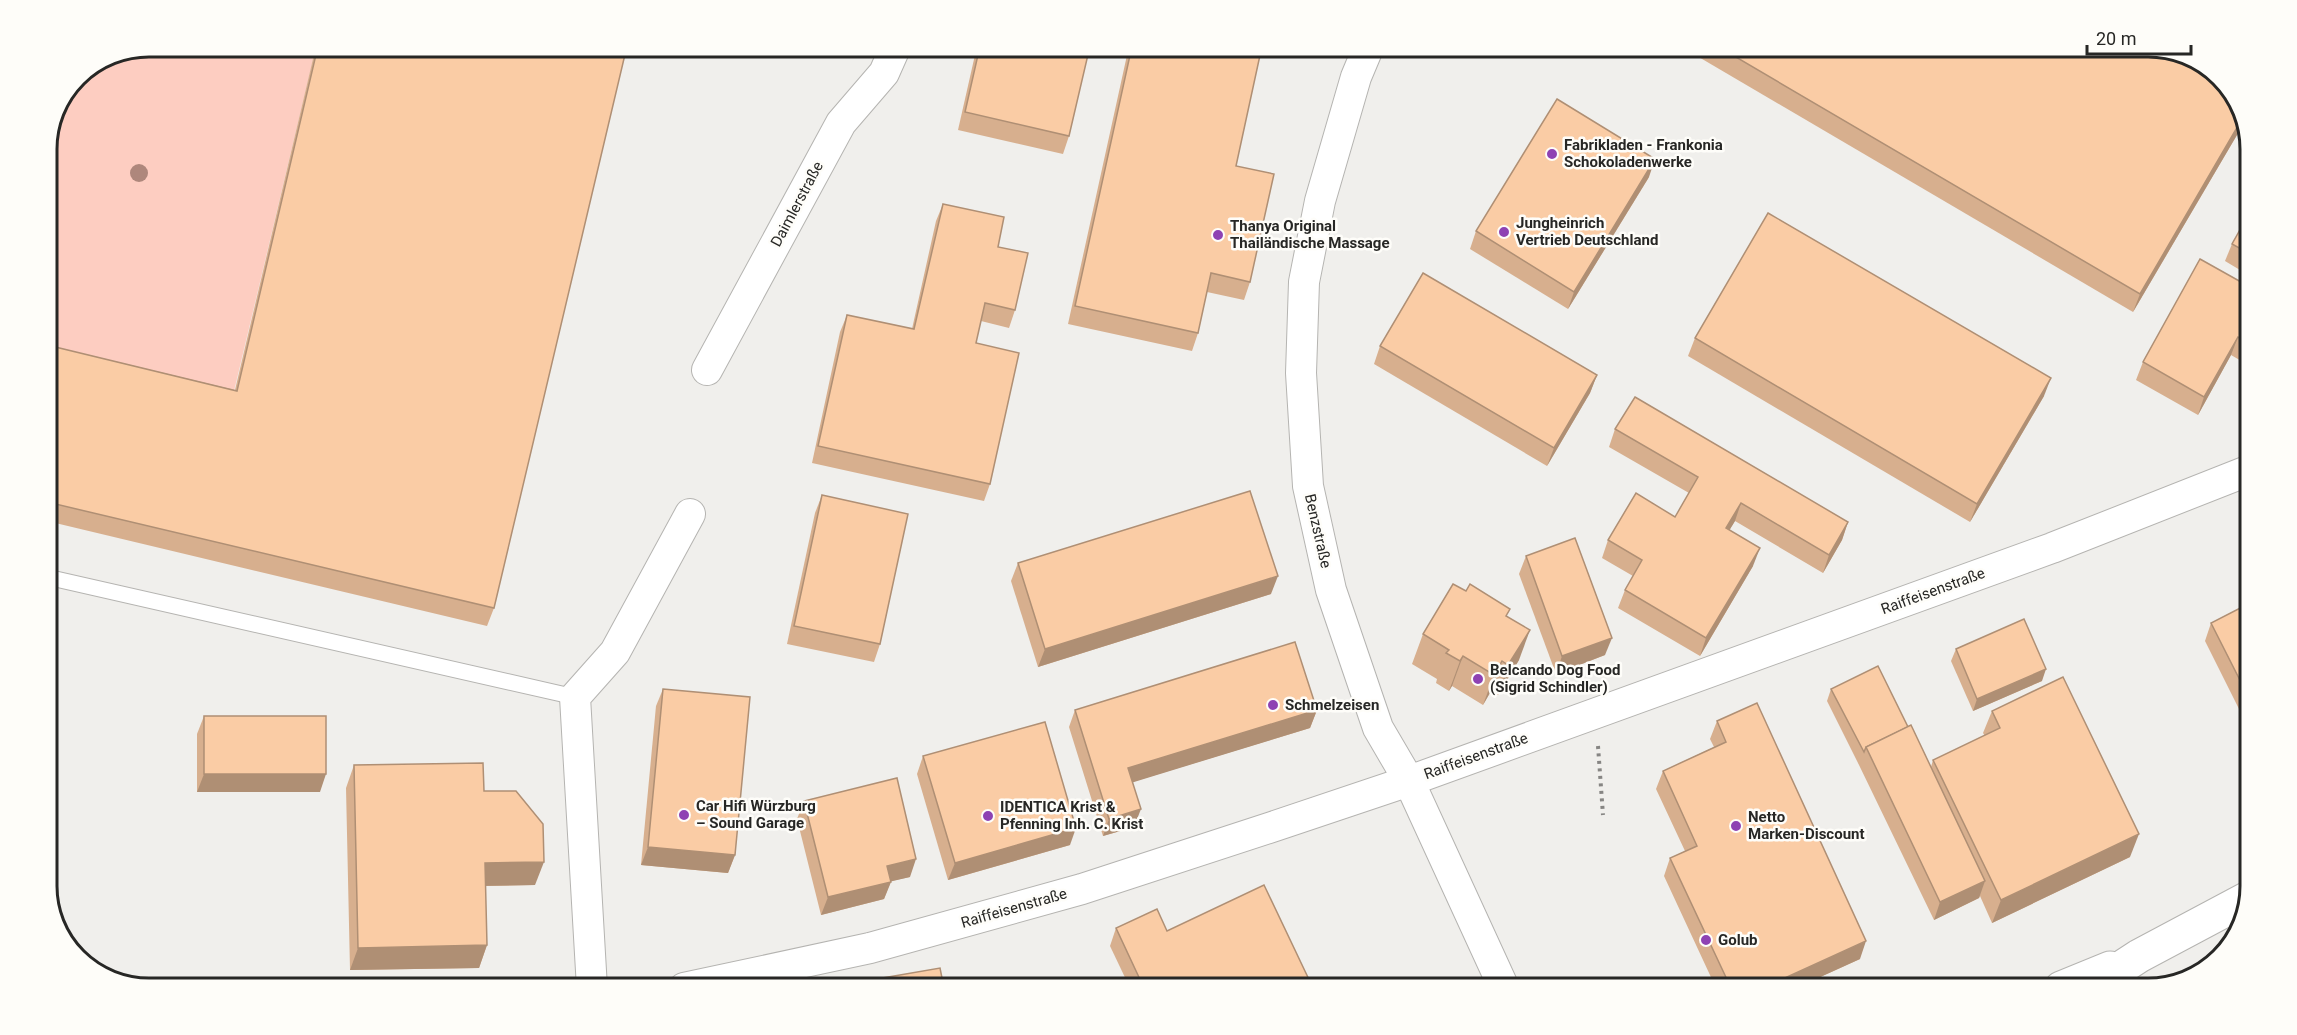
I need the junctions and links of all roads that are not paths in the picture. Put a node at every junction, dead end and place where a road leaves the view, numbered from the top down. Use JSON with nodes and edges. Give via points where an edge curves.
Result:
{"nodes":[{"id":1,"x":891,"y":57,"type":"edge"},
{"id":2,"x":1364,"y":57,"type":"edge"},
{"id":3,"x":707,"y":370,"type":"dead end"},
{"id":4,"x":2240,"y":474,"type":"edge"},
{"id":5,"x":690,"y":514,"type":"dead end"},
{"id":6,"x":57,"y":579,"type":"edge"},
{"id":7,"x":575,"y":697,"type":"junction"},
{"id":8,"x":1409,"y":781,"type":"junction"},
{"id":9,"x":2238,"y":903,"type":"edge"},
{"id":10,"x":2139,"y":956,"type":"junction"},
{"id":11,"x":591,"y":978,"type":"edge"},
{"id":12,"x":730,"y":978,"type":"edge"},
{"id":13,"x":1499,"y":978,"type":"edge"},
{"id":14,"x":2085,"y":978,"type":"edge"},
{"id":15,"x":2105,"y":978,"type":"edge"}],
"edges":[{"from":1,"to":3,"type":"street","name":"Daimlerstraße","via":[[884,74],[841,123]]},
{"from":2,"to":8,"type":"street","name":"Benzstraße","via":[[1320,201],[1304,282],[1302,395],[1308,486],[1331,590],[1378,728]]},
{"from":4,"to":8,"type":"street","name":"Raiffeisenstraße","via":[[2052,548]]},
{"from":5,"to":7,"type":"street","via":[[615,652]]},
{"from":6,"to":7,"type":"lane"},
{"from":7,"to":11,"type":"street"},
{"from":8,"to":12,"type":"street","name":"Raiffeisenstraße","via":[[1044,900],[870,948]]},
{"from":8,"to":13,"type":"street","name":"Benzstraße"},
{"from":9,"to":10,"type":"street"},
{"from":10,"to":14,"type":"street"},
{"from":10,"to":15,"type":"street"}]}
